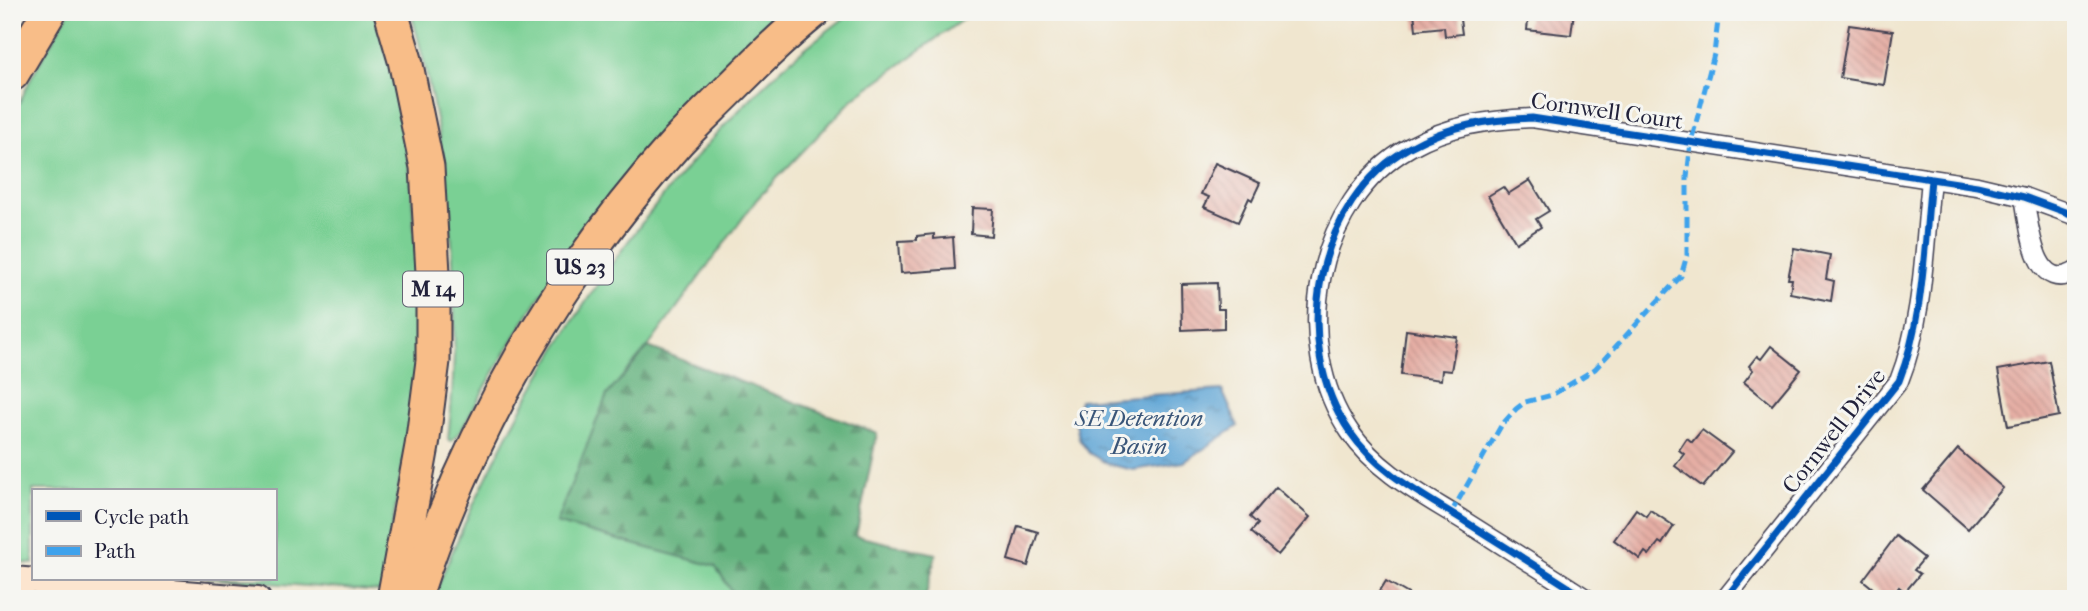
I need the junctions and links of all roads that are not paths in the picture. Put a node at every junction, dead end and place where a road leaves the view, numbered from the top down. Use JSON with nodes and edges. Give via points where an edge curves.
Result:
{"nodes":[{"id":1,"x":49,"y":12,"type":"edge"},
{"id":2,"x":391,"y":12,"type":"edge"},
{"id":3,"x":813,"y":12,"type":"edge"},
{"id":4,"x":12,"y":75,"type":"edge"},
{"id":5,"x":1931,"y":180,"type":"junction"},
{"id":6,"x":2024,"y":197,"type":"junction"},
{"id":7,"x":2076,"y":216,"type":"edge"},
{"id":8,"x":2076,"y":271,"type":"edge"},
{"id":9,"x":12,"y":579,"type":"edge"},
{"id":10,"x":258,"y":599,"type":"edge"},
{"id":11,"x":394,"y":599,"type":"edge"},
{"id":12,"x":414,"y":599,"type":"edge"},
{"id":13,"x":1587,"y":599,"type":"edge"},
{"id":14,"x":1725,"y":599,"type":"edge"}],
"edges":[{"from":1,"to":4,"type":"highway"},
{"from":2,"to":11,"type":"highway","number":"M 14","via":[[427,167],[433,273],[433,361]]},
{"from":3,"to":12,"type":"highway","number":"US 23","via":[[678,141],[606,229],[559,296],[477,440]]},
{"from":5,"to":6,"type":"street","name":"Cornwell Court"},
{"from":5,"to":13,"type":"street","name":"Cornwell Court","via":[[1532,118],[1464,124],[1409,148],[1370,181],[1339,226],[1321,273],[1318,295],[1316,330],[1322,366],[1341,417],[1361,447],[1397,479]]},
{"from":5,"to":14,"type":"street","name":"Cornwell Drive","via":[[1916,323],[1899,381]]},
{"from":6,"to":7,"type":"street","name":"Cornwell Court"},
{"from":6,"to":8,"type":"street","via":[[2033,252],[2039,262],[2057,276]]},
{"from":9,"to":10,"type":"main road"}]}
